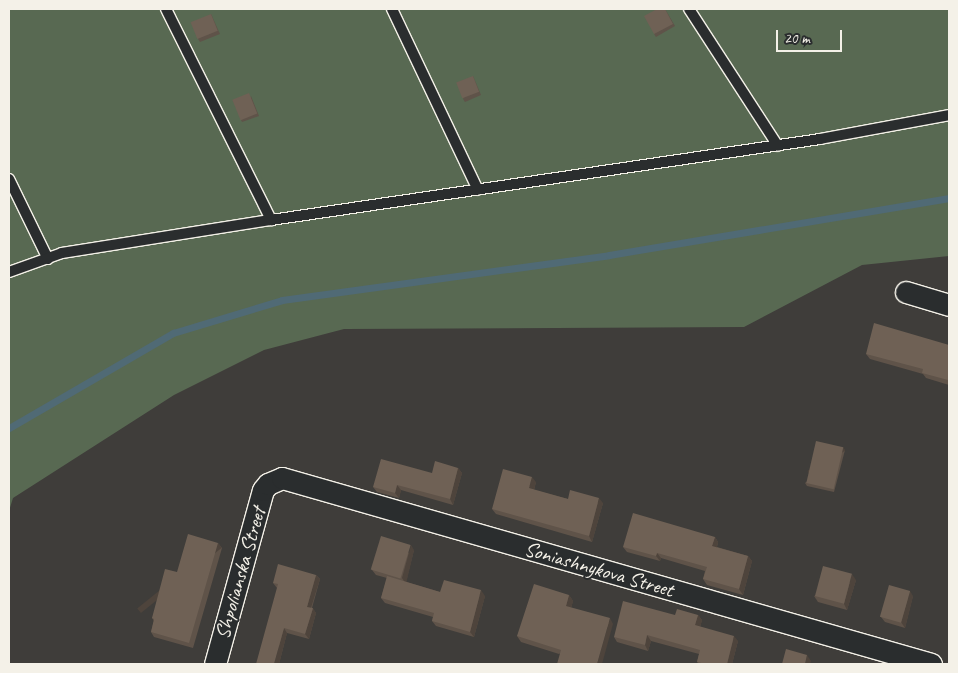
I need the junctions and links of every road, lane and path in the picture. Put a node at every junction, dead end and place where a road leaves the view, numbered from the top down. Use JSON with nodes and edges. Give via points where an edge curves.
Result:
{"nodes":[{"id":1,"x":166,"y":9,"type":"edge"},
{"id":2,"x":392,"y":9,"type":"edge"},
{"id":3,"x":690,"y":9,"type":"edge"},
{"id":4,"x":949,"y":115,"type":"edge"},
{"id":5,"x":778,"y":146,"type":"junction"},
{"id":6,"x":9,"y":179,"type":"edge"},
{"id":7,"x":478,"y":190,"type":"junction"},
{"id":8,"x":271,"y":220,"type":"junction"},
{"id":9,"x":48,"y":259,"type":"junction"},
{"id":10,"x":9,"y":272,"type":"edge"},
{"id":11,"x":906,"y":292,"type":"dead end"},
{"id":12,"x":949,"y":305,"type":"edge"},
{"id":13,"x":268,"y":484,"type":"joint"},
{"id":14,"x":214,"y":664,"type":"edge"},
{"id":15,"x":931,"y":664,"type":"edge"}],
"edges":[{"from":1,"to":8,"type":"lane"},
{"from":2,"to":7,"type":"lane"},
{"from":3,"to":5,"type":"lane"},
{"from":4,"to":5,"type":"lane"},
{"from":5,"to":7,"type":"lane"},
{"from":6,"to":9,"type":"lane"},
{"from":7,"to":8,"type":"lane"},
{"from":8,"to":9,"type":"lane","via":[[62,253]]},
{"from":9,"to":10,"type":"lane"},
{"from":11,"to":12,"type":"street"},
{"from":13,"to":14,"type":"street","name":"Shpolianska Street","via":[[263,490]]},
{"from":13,"to":15,"type":"street","name":"Soniashnykova Street","via":[[282,478]]}]}
